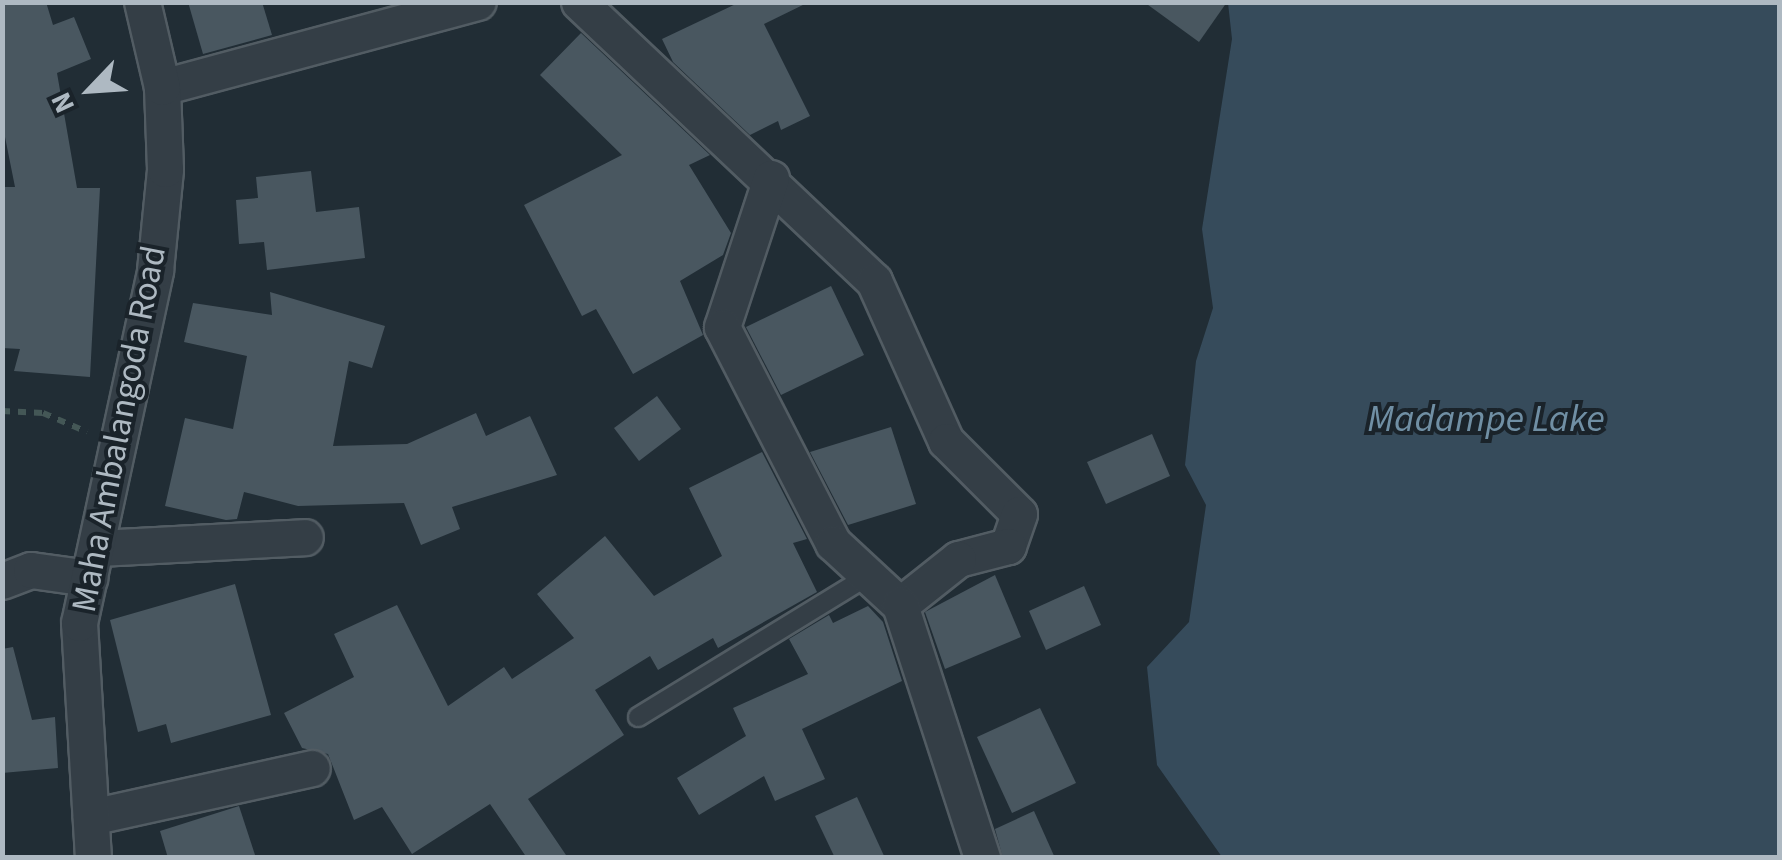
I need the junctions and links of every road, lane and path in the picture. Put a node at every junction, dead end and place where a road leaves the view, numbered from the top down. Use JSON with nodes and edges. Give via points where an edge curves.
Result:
{"nodes":[{"id":1,"x":142,"y":2,"type":"edge"},
{"id":2,"x":478,"y":2,"type":"edge"},
{"id":3,"x":579,"y":2,"type":"edge"},
{"id":4,"x":162,"y":87,"type":"junction"},
{"id":5,"x":771,"y":178,"type":"junction"},
{"id":6,"x":2,"y":411,"type":"edge"},
{"id":7,"x":120,"y":446,"type":"junction"},
{"id":8,"x":305,"y":537,"type":"dead end"},
{"id":9,"x":93,"y":563,"type":"junction"},
{"id":10,"x":870,"y":574,"type":"junction"},
{"id":11,"x":2,"y":582,"type":"edge"},
{"id":12,"x":900,"y":605,"type":"junction"},
{"id":13,"x":638,"y":717,"type":"dead end"},
{"id":14,"x":312,"y":768,"type":"dead end"},
{"id":15,"x":90,"y":817,"type":"junction"},
{"id":16,"x":93,"y":858,"type":"edge"},
{"id":17,"x":982,"y":858,"type":"edge"}],
"edges":[{"from":1,"to":4,"type":"street","name":"Maha Ambalangoda Road"},
{"from":2,"to":4,"type":"street"},
{"from":3,"to":5,"type":"street"},
{"from":4,"to":7,"type":"street","name":"Maha Ambalangoda Road","via":[[155,270]]},
{"from":5,"to":10,"type":"street","via":[[722,327],[818,518]]},
{"from":5,"to":12,"type":"street","via":[[874,281],[946,441],[1020,514],[1008,546],[958,559]]},
{"from":6,"to":7,"type":"path","via":[[43,413]]},
{"from":7,"to":9,"type":"street","name":"Maha Ambalangoda Road"},
{"from":8,"to":9,"type":"street"},
{"from":9,"to":11,"type":"street","via":[[30,570]]},
{"from":9,"to":15,"type":"street","name":"Maha Ambalangoda Road","via":[[79,622]]},
{"from":10,"to":12,"type":"street"},
{"from":10,"to":13,"type":"lane"},
{"from":12,"to":17,"type":"street"},
{"from":14,"to":15,"type":"street"},
{"from":15,"to":16,"type":"street","name":"Maha Ambalangoda Road"}]}
